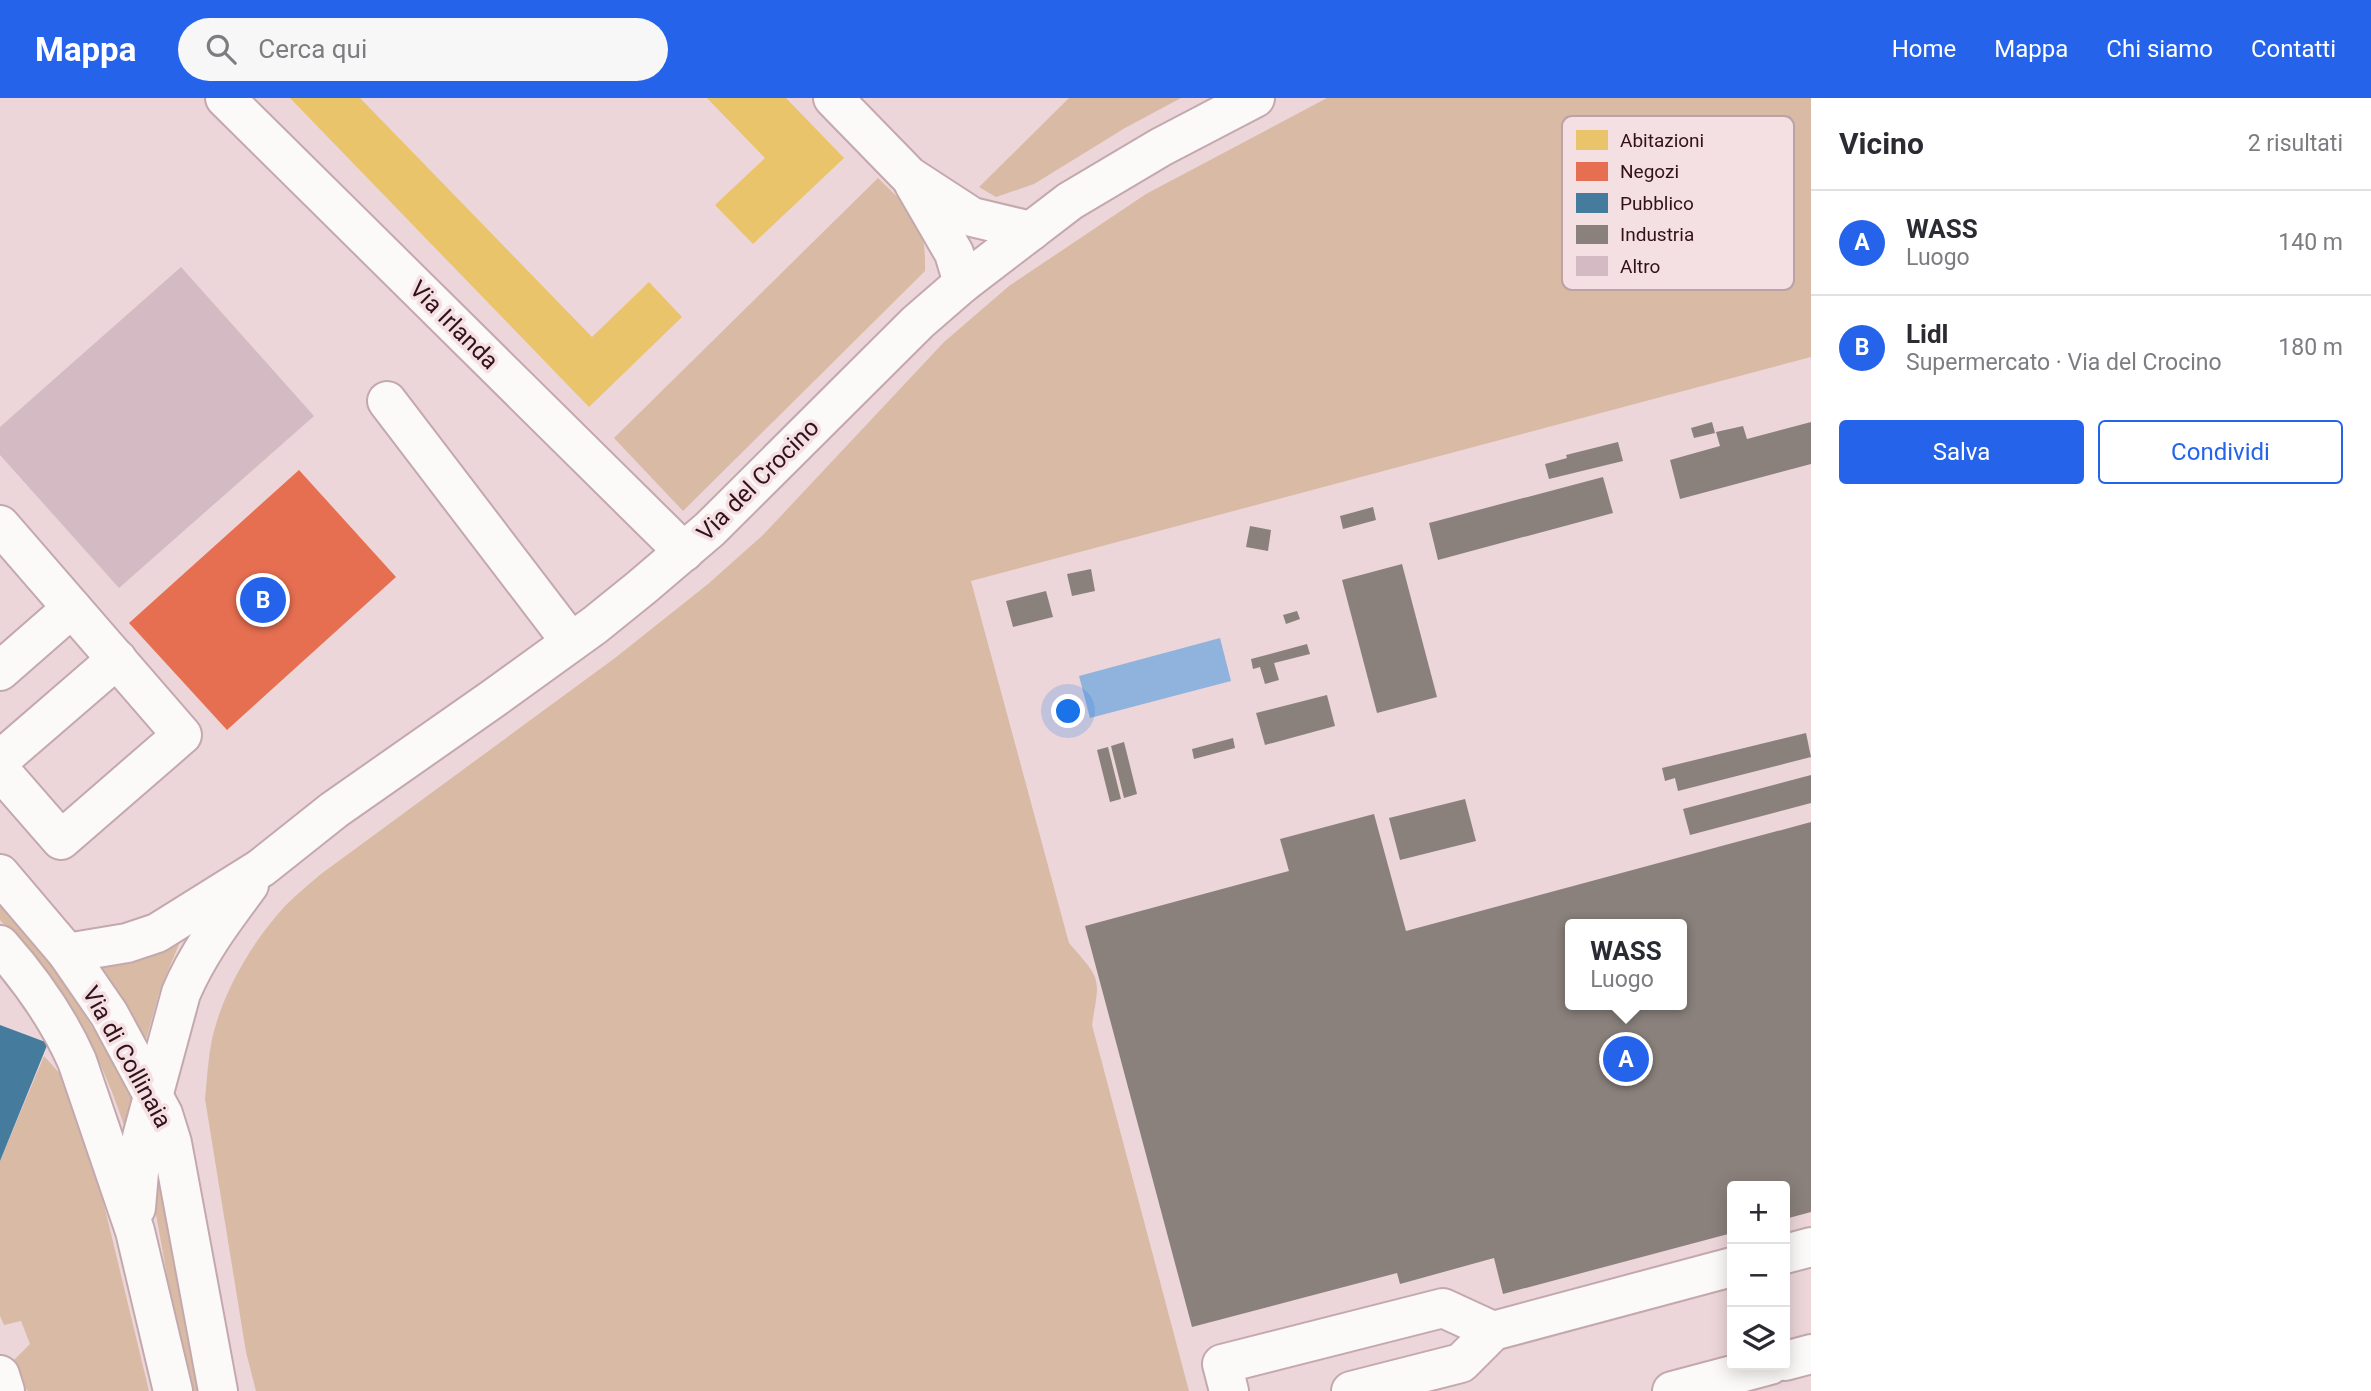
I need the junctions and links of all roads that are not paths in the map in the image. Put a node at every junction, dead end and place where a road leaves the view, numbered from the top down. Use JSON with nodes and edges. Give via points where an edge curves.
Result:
{"nodes":[{"id":1,"x":225,"y":98,"type":"edge"},
{"id":2,"x":833,"y":98,"type":"edge"},
{"id":3,"x":1255,"y":98,"type":"edge"},
{"id":4,"x":909,"y":176,"type":"junction"},
{"id":5,"x":1031,"y":231,"type":"junction"},
{"id":6,"x":963,"y":283,"type":"junction"},
{"id":7,"x":387,"y":401,"type":"dead end"},
{"id":8,"x":0,"y":525,"type":"edge"},
{"id":9,"x":684,"y":552,"type":"junction"},
{"id":10,"x":72,"y":608,"type":"junction"},
{"id":11,"x":571,"y":642,"type":"junction"},
{"id":12,"x":117,"y":659,"type":"junction"},
{"id":13,"x":0,"y":671,"type":"edge"},
{"id":14,"x":0,"y":760,"type":"edge"},
{"id":15,"x":0,"y":770,"type":"edge"},
{"id":16,"x":261,"y":869,"type":"junction"},
{"id":17,"x":0,"y":874,"type":"edge"},
{"id":18,"x":67,"y":953,"type":"junction"},
{"id":19,"x":6,"y":965,"type":"edge"},
{"id":20,"x":152,"y":1093,"type":"junction"},
{"id":21,"x":135,"y":1231,"type":"junction"},
{"id":22,"x":1811,"y":1247,"type":"edge"},
{"id":23,"x":1790,"y":1253,"type":"edge"},
{"id":24,"x":1727,"y":1269,"type":"edge"},
{"id":25,"x":1493,"y":1331,"type":"junction"},
{"id":26,"x":1811,"y":1354,"type":"edge"},
{"id":27,"x":1790,"y":1360,"type":"edge"},
{"id":28,"x":1751,"y":1370,"type":"edge"},
{"id":29,"x":0,"y":1375,"type":"edge"},
{"id":30,"x":5,"y":1391,"type":"edge"},
{"id":31,"x":173,"y":1391,"type":"edge"},
{"id":32,"x":218,"y":1391,"type":"edge"},
{"id":33,"x":1229,"y":1391,"type":"edge"},
{"id":34,"x":1351,"y":1391,"type":"edge"},
{"id":35,"x":1672,"y":1391,"type":"edge"}],
"edges":[{"from":1,"to":9,"type":"street","name":"Via Irlanda"},
{"from":2,"to":4,"type":"street"},
{"from":3,"to":5,"type":"street","name":"Via del Crocino","via":[[1070,201]]},
{"from":4,"to":5,"type":"street","via":[[972,217]]},
{"from":4,"to":6,"type":"street","via":[[954,253]]},
{"from":5,"to":6,"type":"street","name":"Via del Crocino"},
{"from":6,"to":9,"type":"street","name":"Via del Crocino"},
{"from":7,"to":11,"type":"street"},
{"from":8,"to":10,"type":"street"},
{"from":9,"to":11,"type":"street","name":"Via del Crocino"},
{"from":10,"to":12,"type":"street"},
{"from":10,"to":13,"type":"street"},
{"from":11,"to":16,"type":"street","name":"Via del Crocino","via":[[334,810]]},
{"from":12,"to":14,"type":"street"},
{"from":12,"to":15,"type":"street","via":[[182,735],[61,840]]},
{"from":16,"to":18,"type":"street","name":"Via del Crocino","via":[[157,933]]},
{"from":16,"to":20,"type":"street","name":"Via del Crocino","via":[[189,974]]},
{"from":17,"to":18,"type":"street","name":"Via di Collinaia"},
{"from":18,"to":20,"type":"street","name":"Via di Collinaia","via":[[109,1014]]},
{"from":19,"to":21,"type":"street","name":"Via di Collinaia","via":[[51,1013],[77,1061]]},
{"from":20,"to":21,"type":"street","name":"Via del Crocino","via":[[139,1155]]},
{"from":20,"to":32,"type":"street","name":"Via di Collinaia","via":[[172,1143]]},
{"from":21,"to":31,"type":"street","name":"Via di Collinaia"},
{"from":22,"to":23,"type":"street"},
{"from":24,"to":25,"type":"street"},
{"from":25,"to":33,"type":"street","via":[[1443,1308],[1222,1364]]},
{"from":25,"to":34,"type":"street","via":[[1461,1363]]},
{"from":26,"to":27,"type":"street"},
{"from":28,"to":35,"type":"street"},
{"from":29,"to":30,"type":"street"}]}
